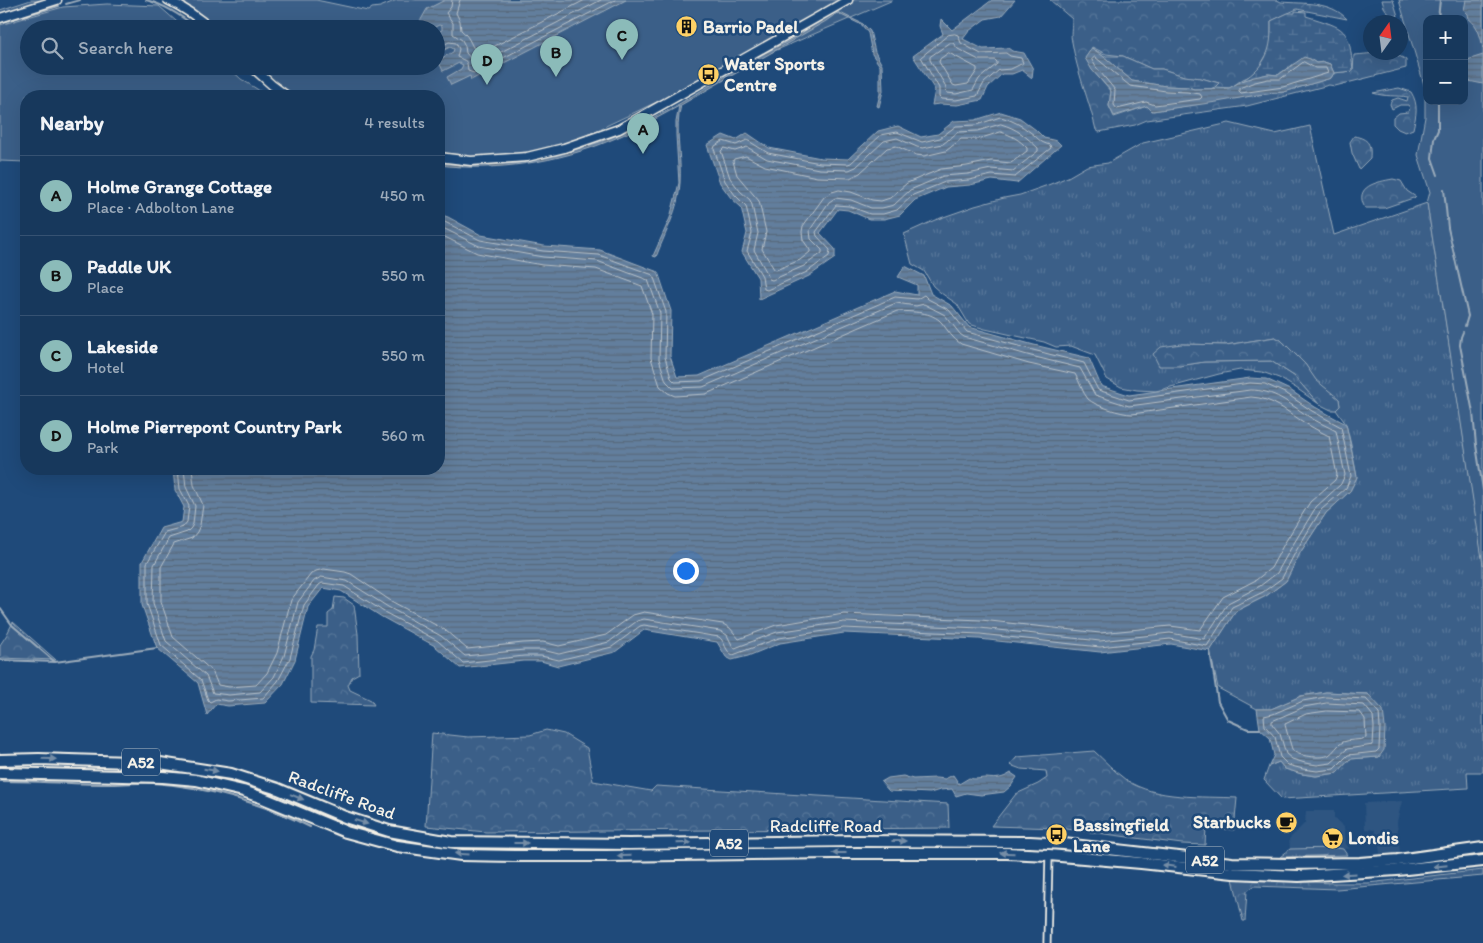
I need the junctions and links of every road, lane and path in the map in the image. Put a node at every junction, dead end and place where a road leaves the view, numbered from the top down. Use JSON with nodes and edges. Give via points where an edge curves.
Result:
{"nodes":[{"id":1,"x":57,"y":0,"type":"edge"},
{"id":2,"x":168,"y":0,"type":"edge"},
{"id":3,"x":848,"y":0,"type":"edge"},
{"id":4,"x":0,"y":18,"type":"edge"},
{"id":5,"x":199,"y":20,"type":"edge"},
{"id":6,"x":261,"y":75,"type":"edge"},
{"id":7,"x":279,"y":90,"type":"edge"},
{"id":8,"x":445,"y":158,"type":"edge"},
{"id":9,"x":0,"y":760,"type":"edge"},
{"id":10,"x":0,"y":773,"type":"edge"},
{"id":11,"x":1483,"y":848,"type":"edge"},
{"id":12,"x":1049,"y":855,"type":"junction"},
{"id":13,"x":1483,"y":861,"type":"edge"},
{"id":14,"x":1047,"y":943,"type":"edge"}],
"edges":[{"from":1,"to":4,"type":"street"},
{"from":2,"to":5,"type":"street"},
{"from":3,"to":8,"type":"street","via":[[619,129],[527,157],[472,161]]},
{"from":6,"to":7,"type":"street"},
{"from":9,"to":11,"type":"highway","name":"Radcliffe Road","number":"A52","one_way":true,"via":[[151,762],[222,772],[278,789],[389,831],[451,842],[1030,842],[1232,863],[1287,864],[1398,860]]},
{"from":12,"to":10,"type":"highway","name":"Radcliffe Road","number":"A52","one_way":true,"via":[[461,855],[397,846],[346,832],[256,796],[196,780]]},
{"from":13,"to":12,"type":"highway","name":"Radcliffe Road","number":"A52","one_way":true,"via":[[1299,876],[1233,873]]},
{"from":12,"to":14,"type":"street"}]}
